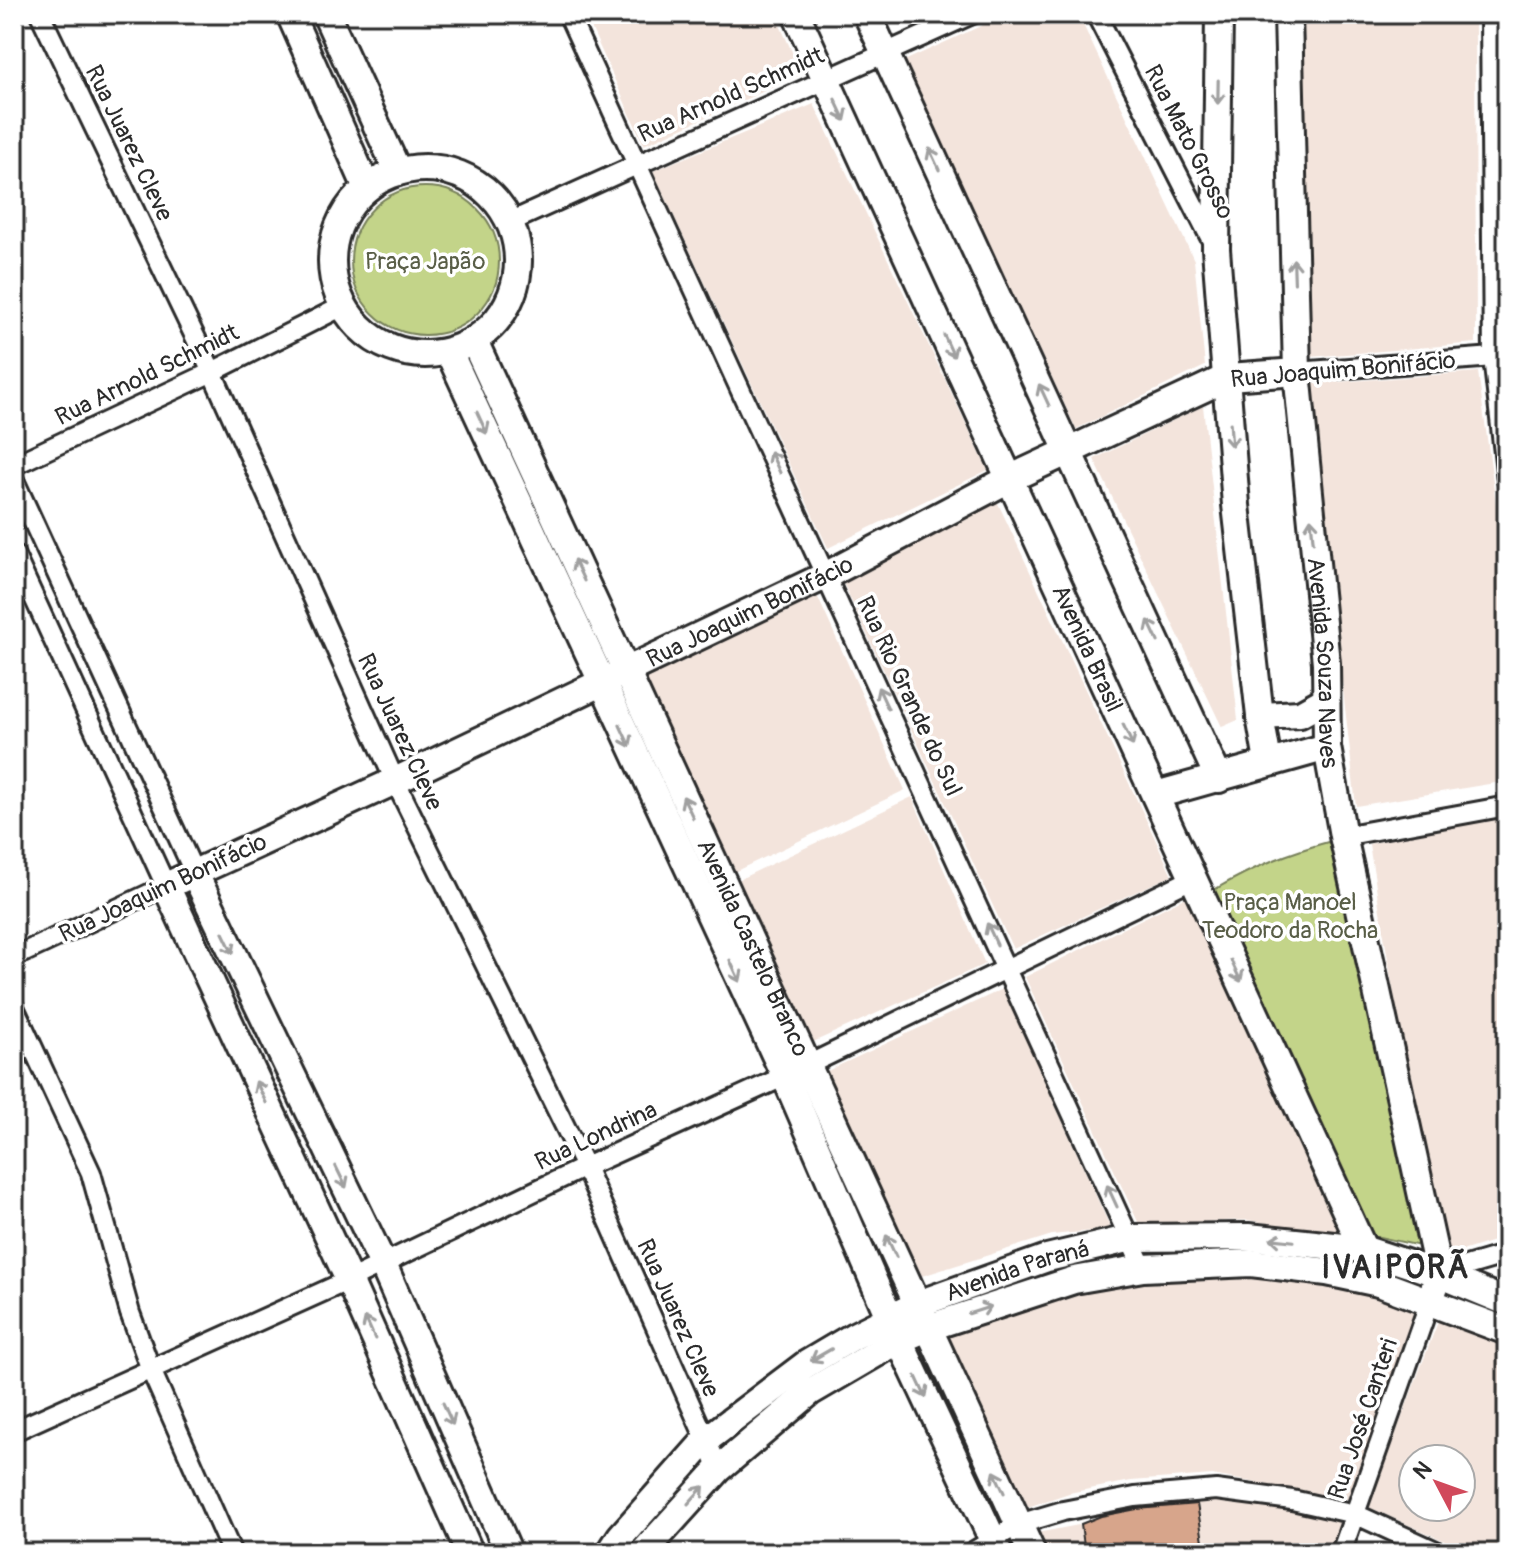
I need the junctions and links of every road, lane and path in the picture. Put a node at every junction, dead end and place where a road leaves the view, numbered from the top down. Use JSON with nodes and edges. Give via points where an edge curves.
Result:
{"nodes":[{"id":1,"x":40,"y":14,"type":"edge"},
{"id":2,"x":290,"y":14,"type":"edge"},
{"id":3,"x":326,"y":14,"type":"edge"},
{"id":4,"x":568,"y":14,"type":"edge"},
{"id":5,"x":796,"y":14,"type":"edge"},
{"id":6,"x":867,"y":14,"type":"edge"},
{"id":7,"x":972,"y":14,"type":"edge"},
{"id":8,"x":1096,"y":14,"type":"edge"},
{"id":9,"x":1219,"y":14,"type":"edge"},
{"id":10,"x":1288,"y":14,"type":"edge"},
{"id":11,"x":1490,"y":14,"type":"edge"},
{"id":12,"x":884,"y":51,"type":"junction"},
{"id":13,"x":825,"y":78,"type":"junction"},
{"id":14,"x":637,"y":164,"type":"junction"},
{"id":15,"x":398,"y":172,"type":"junction"},
{"id":16,"x":367,"y":188,"type":"junction"},
{"id":17,"x":510,"y":222,"type":"junction"},
{"id":18,"x":1216,"y":249,"type":"junction"},
{"id":19,"x":343,"y":306,"type":"junction"},
{"id":20,"x":474,"y":341,"type":"junction"},
{"id":21,"x":449,"y":352,"type":"junction"},
{"id":22,"x":1500,"y":356,"type":"edge"},
{"id":23,"x":212,"y":372,"type":"junction"},
{"id":24,"x":1297,"y":372,"type":"junction"},
{"id":25,"x":1228,"y":377,"type":"junction"},
{"id":26,"x":1070,"y":450,"type":"junction"},
{"id":27,"x":14,"y":465,"type":"edge"},
{"id":28,"x":1009,"y":479,"type":"junction"},
{"id":29,"x":14,"y":480,"type":"edge"},
{"id":30,"x":1507,"y":480,"type":"edge"},
{"id":31,"x":14,"y":554,"type":"edge"},
{"id":32,"x":827,"y":575,"type":"junction"},
{"id":33,"x":625,"y":670,"type":"junction"},
{"id":34,"x":600,"y":681,"type":"junction"},
{"id":35,"x":1325,"y":700,"type":"junction"},
{"id":36,"x":1260,"y":716,"type":"junction"},
{"id":37,"x":1327,"y":747,"type":"junction"},
{"id":38,"x":1268,"y":762,"type":"junction"},
{"id":39,"x":1219,"y":779,"type":"junction"},
{"id":40,"x":395,"y":781,"type":"junction"},
{"id":41,"x":1156,"y":795,"type":"junction"},
{"id":42,"x":1507,"y":806,"type":"edge"},
{"id":43,"x":1343,"y":836,"type":"junction"},
{"id":44,"x":194,"y":872,"type":"junction"},
{"id":45,"x":1194,"y":878,"type":"junction"},
{"id":46,"x":166,"y":886,"type":"junction"},
{"id":47,"x":14,"y":957,"type":"edge"},
{"id":48,"x":1008,"y":969,"type":"junction"},
{"id":49,"x":14,"y":1007,"type":"edge"},
{"id":50,"x":796,"y":1070,"type":"junction"},
{"id":51,"x":585,"y":1167,"type":"junction"},
{"id":52,"x":1132,"y":1238,"type":"junction"},
{"id":53,"x":1363,"y":1249,"type":"junction"},
{"id":54,"x":1507,"y":1254,"type":"edge"},
{"id":55,"x":382,"y":1262,"type":"junction"},
{"id":56,"x":1143,"y":1268,"type":"junction"},
{"id":57,"x":1439,"y":1274,"type":"junction"},
{"id":58,"x":349,"y":1280,"type":"junction"},
{"id":59,"x":1379,"y":1283,"type":"junction"},
{"id":60,"x":1430,"y":1301,"type":"junction"},
{"id":61,"x":1507,"y":1302,"type":"edge"},
{"id":62,"x":922,"y":1316,"type":"junction"},
{"id":63,"x":895,"y":1330,"type":"junction"},
{"id":64,"x":1507,"y":1331,"type":"edge"},
{"id":65,"x":151,"y":1370,"type":"junction"},
{"id":66,"x":14,"y":1431,"type":"edge"},
{"id":67,"x":706,"y":1440,"type":"junction"},
{"id":68,"x":719,"y":1469,"type":"junction"},
{"id":69,"x":1355,"y":1514,"type":"junction"},
{"id":70,"x":1019,"y":1524,"type":"junction"},
{"id":71,"x":987,"y":1549,"type":"edge"},
{"id":72,"x":232,"y":1553,"type":"edge"},
{"id":73,"x":470,"y":1553,"type":"edge"},
{"id":74,"x":509,"y":1553,"type":"edge"},
{"id":75,"x":610,"y":1553,"type":"edge"},
{"id":76,"x":643,"y":1553,"type":"edge"},
{"id":77,"x":1032,"y":1553,"type":"edge"},
{"id":78,"x":1341,"y":1553,"type":"edge"},
{"id":79,"x":1440,"y":1553,"type":"edge"}],
"edges":[{"from":1,"to":23,"type":"street","name":"Rua Juarez Cleve"},
{"from":2,"to":16,"type":"street"},
{"from":3,"to":15,"type":"street"},
{"from":4,"to":14,"type":"street","name":"Rua Rio Grande do Sul"},
{"from":5,"to":13,"type":"street","name":"Avenida Brasil"},
{"from":6,"to":12,"type":"street"},
{"from":7,"to":12,"type":"street","name":"Rua Arnold Schmidt"},
{"from":8,"to":18,"type":"street","name":"Rua Mato Grosso"},
{"from":9,"to":18,"type":"street","one_way":true},
{"from":24,"to":10,"type":"street","name":"Avenida Souza Naves","one_way":true},
{"from":11,"to":22,"type":"street"},
{"from":12,"to":13,"type":"street","name":"Rua Arnold Schmidt"},
{"from":26,"to":12,"type":"street","one_way":true},
{"from":13,"to":14,"type":"street","name":"Rua Arnold Schmidt"},
{"from":13,"to":28,"type":"street","name":"Avenida Brasil","one_way":true},
{"from":14,"to":17,"type":"street","name":"Rua Arnold Schmidt"},
{"from":32,"to":14,"type":"street","name":"Rua Rio Grande do Sul","one_way":true},
{"from":15,"to":16,"type":"street"},
{"from":15,"to":17,"type":"street","via":[[425,167],[451,171],[496,199]]},
{"from":16,"to":19,"type":"street","via":[[346,211],[334,240],[332,271]]},
{"from":17,"to":20,"type":"street","via":[[518,247],[518,275],[495,324]]},
{"from":18,"to":25,"type":"street"},
{"from":19,"to":21,"type":"street","via":[[374,340],[397,351]]},
{"from":19,"to":23,"type":"street","name":"Rua Arnold Schmidt"},
{"from":20,"to":21,"type":"street"},
{"from":33,"to":20,"type":"street","name":"Avenida Castelo Branco","one_way":true},
{"from":21,"to":34,"type":"street","name":"Avenida Castelo Branco","one_way":true},
{"from":22,"to":24,"type":"street","name":"Rua Joaquim Bonifácio"},
{"from":22,"to":30,"type":"street"},
{"from":23,"to":27,"type":"street","name":"Rua Arnold Schmidt"},
{"from":23,"to":40,"type":"street","name":"Rua Juarez Cleve"},
{"from":24,"to":25,"type":"street","name":"Rua Joaquim Bonifácio"},
{"from":35,"to":24,"type":"street","name":"Avenida Souza Naves","one_way":true,"via":[[1326,663]]},
{"from":25,"to":26,"type":"street","name":"Rua Joaquim Bonifácio"},
{"from":25,"to":36,"type":"street","one_way":true,"via":[[1236,505]]},
{"from":26,"to":28,"type":"street","name":"Rua Joaquim Bonifácio"},
{"from":39,"to":26,"type":"street","one_way":true},
{"from":28,"to":32,"type":"street","name":"Rua Joaquim Bonifácio"},
{"from":28,"to":41,"type":"street","name":"Avenida Brasil","one_way":true},
{"from":29,"to":44,"type":"street"},
{"from":31,"to":46,"type":"street"},
{"from":32,"to":33,"type":"street","name":"Rua Joaquim Bonifácio"},
{"from":48,"to":32,"type":"street","name":"Rua Rio Grande do Sul","one_way":true},
{"from":33,"to":34,"type":"street","name":"Rua Joaquim Bonifácio"},
{"from":50,"to":33,"type":"street","name":"Avenida Castelo Branco","one_way":true},
{"from":34,"to":40,"type":"street","name":"Rua Joaquim Bonifácio"},
{"from":34,"to":50,"type":"street","name":"Avenida Castelo Branco","one_way":true},
{"from":35,"to":36,"type":"street","via":[[1300,714]]},
{"from":35,"to":37,"type":"street","name":"Avenida Souza Naves"},
{"from":36,"to":38,"type":"street"},
{"from":37,"to":38,"type":"street"},
{"from":37,"to":43,"type":"street","name":"Avenida Souza Naves"},
{"from":38,"to":39,"type":"street"},
{"from":39,"to":41,"type":"street"},
{"from":40,"to":44,"type":"street","name":"Rua Joaquim Bonifácio"},
{"from":40,"to":51,"type":"street","name":"Rua Juarez Cleve"},
{"from":41,"to":45,"type":"street","name":"Avenida Brasil"},
{"from":42,"to":43,"type":"street"},
{"from":43,"to":57,"type":"street","name":"Avenida Souza Naves"},
{"from":44,"to":46,"type":"street","name":"Rua Joaquim Bonifácio"},
{"from":44,"to":55,"type":"street","one_way":true},
{"from":45,"to":48,"type":"street","name":"Rua Londrina"},
{"from":45,"to":53,"type":"street","name":"Avenida Brasil","one_way":true},
{"from":46,"to":47,"type":"street","name":"Rua Joaquim Bonifácio"},
{"from":58,"to":46,"type":"street","one_way":true},
{"from":48,"to":50,"type":"street","name":"Rua Londrina"},
{"from":52,"to":48,"type":"street","name":"Rua Rio Grande do Sul","one_way":true},
{"from":49,"to":65,"type":"street","via":[[91,1173]]},
{"from":50,"to":51,"type":"street","name":"Rua Londrina"},
{"from":62,"to":50,"type":"street","name":"Avenida Castelo Branco","one_way":true},
{"from":50,"to":63,"type":"street","name":"Avenida Castelo Branco"},
{"from":51,"to":55,"type":"street","name":"Rua Londrina"},
{"from":51,"to":67,"type":"street","name":"Rua Juarez Cleve"},
{"from":53,"to":52,"type":"street","name":"Avenida Paraná","one_way":true,"via":[[1248,1237]]},
{"from":52,"to":56,"type":"street","name":"Rua Rio Grande do Sul"},
{"from":52,"to":62,"type":"street","name":"Avenida Paraná","via":[[1047,1258]]},
{"from":53,"to":57,"type":"street","name":"Avenida Paraná"},
{"from":53,"to":59,"type":"street","name":"Avenida Brasil"},
{"from":54,"to":57,"type":"street"},
{"from":55,"to":58,"type":"street","name":"Rua Londrina"},
{"from":55,"to":74,"type":"street","one_way":true},
{"from":56,"to":59,"type":"street","name":"Avenida Paraná","via":[[1251,1263]]},
{"from":62,"to":56,"type":"street","name":"Avenida Paraná","one_way":true},
{"from":57,"to":60,"type":"street"},
{"from":57,"to":61,"type":"street","name":"Avenida Paraná"},
{"from":58,"to":65,"type":"street","name":"Rua Londrina"},
{"from":73,"to":58,"type":"street","one_way":true},
{"from":59,"to":60,"type":"street","name":"Avenida Paraná"},
{"from":60,"to":64,"type":"street","name":"Avenida Paraná"},
{"from":60,"to":69,"type":"street","name":"Rua José Canteri"},
{"from":62,"to":63,"type":"street","name":"Avenida Paraná"},
{"from":70,"to":62,"type":"street","name":"Avenida Castelo Branco","one_way":true},
{"from":63,"to":67,"type":"street","name":"Avenida Paraná","one_way":true,"via":[[854,1336],[805,1365]]},
{"from":63,"to":68,"type":"street","name":"Avenida Paraná","via":[[810,1392]]},
{"from":63,"to":71,"type":"street","name":"Avenida Castelo Branco","one_way":true},
{"from":65,"to":66,"type":"street","name":"Rua Londrina"},
{"from":65,"to":72,"type":"street"},
{"from":67,"to":68,"type":"street","name":"Rua Juarez Cleve"},
{"from":67,"to":75,"type":"street","name":"Avenida Paraná"},
{"from":76,"to":68,"type":"street","name":"Avenida Paraná","one_way":true},
{"from":69,"to":70,"type":"street","via":[[1216,1490],[1135,1497]]},
{"from":69,"to":78,"type":"street","name":"Rua José Canteri"},
{"from":69,"to":79,"type":"street"},
{"from":70,"to":71,"type":"street"},
{"from":70,"to":77,"type":"street","name":"Avenida Castelo Branco"}]}
